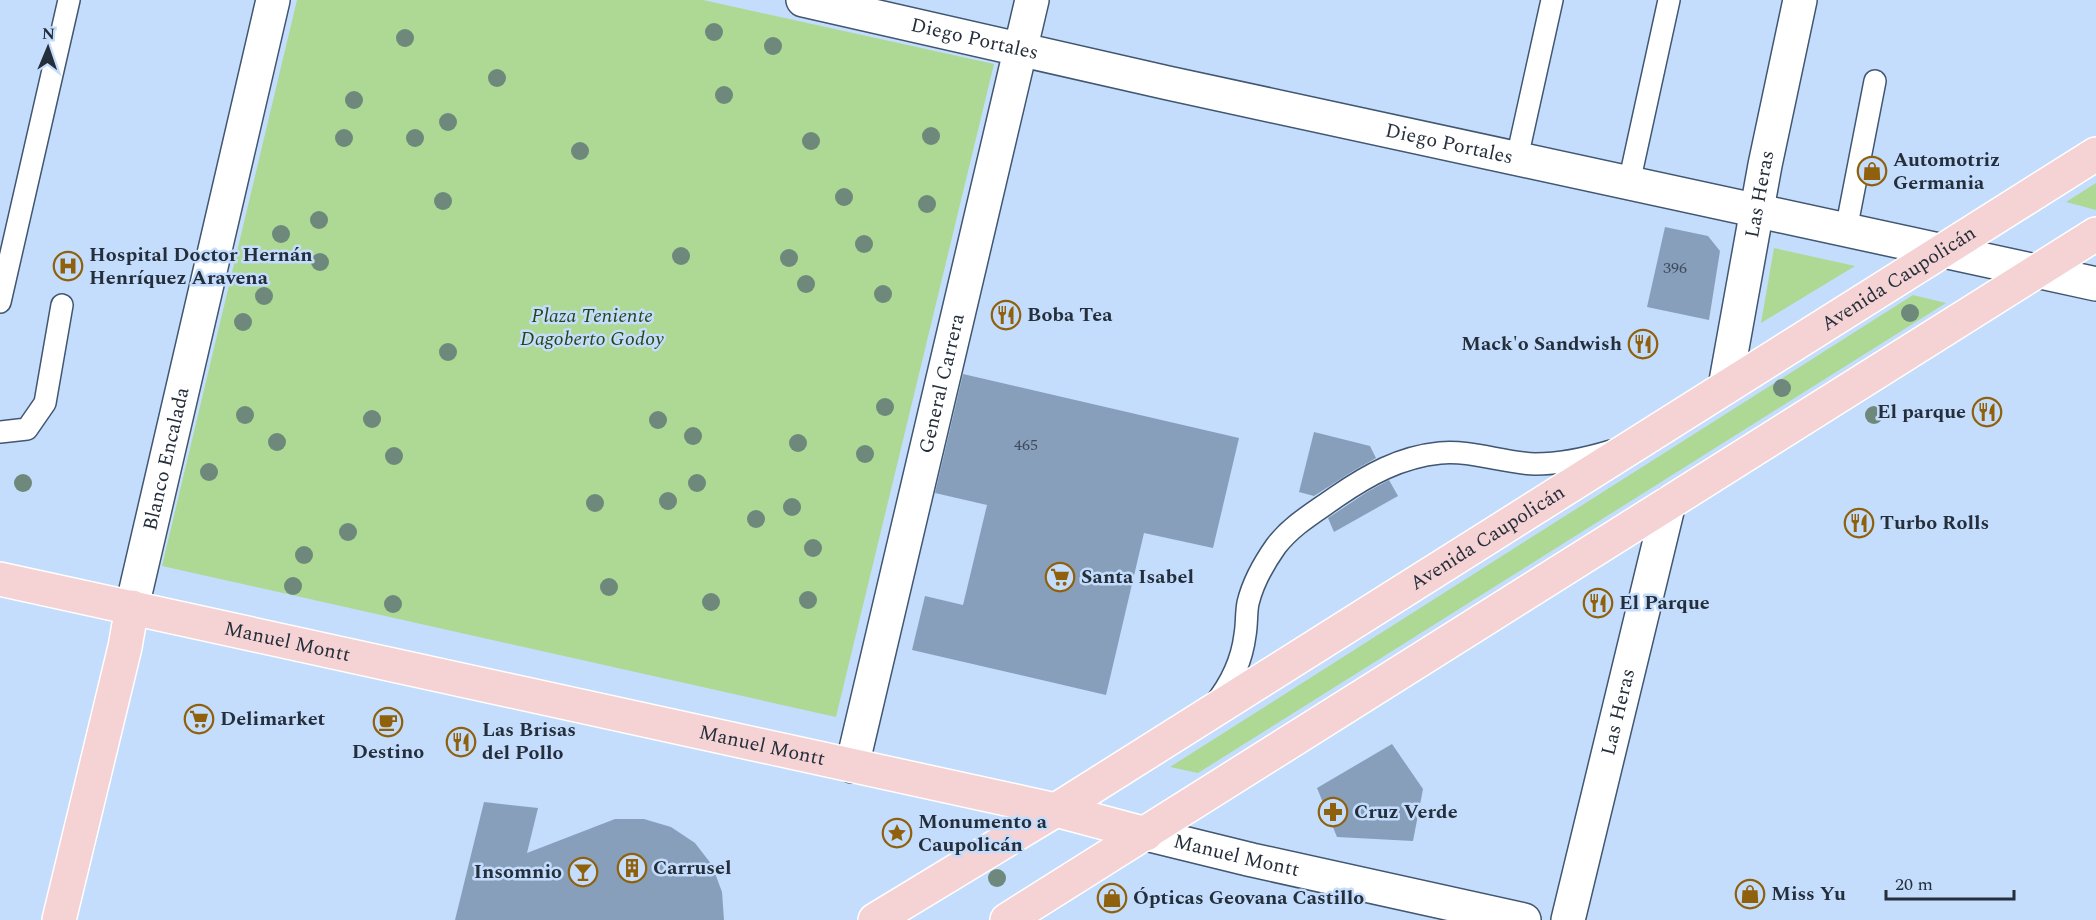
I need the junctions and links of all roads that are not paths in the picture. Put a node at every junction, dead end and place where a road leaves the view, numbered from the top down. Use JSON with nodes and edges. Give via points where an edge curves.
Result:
{"nodes":[{"id":1,"x":69,"y":0,"type":"edge"},
{"id":2,"x":273,"y":0,"type":"edge"},
{"id":3,"x":803,"y":0,"type":"edge"},
{"id":4,"x":1032,"y":0,"type":"edge"},
{"id":5,"x":1552,"y":0,"type":"edge"},
{"id":6,"x":1669,"y":0,"type":"edge"},
{"id":7,"x":1800,"y":0,"type":"edge"},
{"id":8,"x":1019,"y":50,"type":"junction"},
{"id":9,"x":1875,"y":81,"type":"dead end"},
{"id":10,"x":2096,"y":154,"type":"edge"},
{"id":11,"x":1517,"y":158,"type":"junction"},
{"id":12,"x":1629,"y":183,"type":"junction"},
{"id":13,"x":1757,"y":211,"type":"junction"},
{"id":14,"x":1846,"y":230,"type":"junction"},
{"id":15,"x":2096,"y":234,"type":"edge"},
{"id":16,"x":1941,"y":251,"type":"junction"},
{"id":17,"x":2037,"y":270,"type":"junction"},
{"id":18,"x":2096,"y":284,"type":"edge"},
{"id":19,"x":0,"y":302,"type":"edge"},
{"id":20,"x":62,"y":305,"type":"dead end"},
{"id":21,"x":1725,"y":387,"type":"junction"},
{"id":22,"x":0,"y":432,"type":"edge"},
{"id":23,"x":1640,"y":441,"type":"junction"},
{"id":24,"x":1669,"y":503,"type":"junction"},
{"id":25,"x":0,"y":579,"type":"edge"},
{"id":26,"x":132,"y":607,"type":"junction"},
{"id":27,"x":1206,"y":715,"type":"junction"},
{"id":28,"x":852,"y":766,"type":"junction"},
{"id":29,"x":1056,"y":810,"type":"junction"},
{"id":30,"x":1146,"y":834,"type":"junction"},
{"id":31,"x":59,"y":920,"type":"edge"},
{"id":32,"x":875,"y":920,"type":"edge"},
{"id":33,"x":1007,"y":920,"type":"edge"},
{"id":34,"x":1524,"y":920,"type":"edge"},
{"id":35,"x":1568,"y":920,"type":"edge"}],
"edges":[{"from":1,"to":19,"type":"lane"},
{"from":2,"to":26,"type":"street","name":"Blanco Encalada"},
{"from":3,"to":8,"type":"street","name":"Diego Portales"},
{"from":4,"to":8,"type":"street","name":"General Carrera"},
{"from":5,"to":11,"type":"lane"},
{"from":6,"to":12,"type":"lane"},
{"from":7,"to":13,"type":"street","name":"Las Heras"},
{"from":8,"to":11,"type":"street","name":"Diego Portales"},
{"from":8,"to":28,"type":"street","name":"General Carrera"},
{"from":9,"to":14,"type":"lane"},
{"from":10,"to":16,"type":"main road","name":"Avenida Caupolicán"},
{"from":11,"to":12,"type":"street","name":"Diego Portales"},
{"from":12,"to":13,"type":"street","name":"Diego Portales"},
{"from":13,"to":14,"type":"street","name":"Diego Portales"},
{"from":13,"to":21,"type":"street","name":"Las Heras"},
{"from":14,"to":16,"type":"street","name":"Diego Portales"},
{"from":15,"to":17,"type":"main road"},
{"from":16,"to":17,"type":"street","name":"Diego Portales"},
{"from":16,"to":21,"type":"main road","name":"Avenida Caupolicán"},
{"from":17,"to":18,"type":"street","name":"Diego Portales"},
{"from":17,"to":24,"type":"main road"},
{"from":20,"to":22,"type":"lane","via":[[45,403],[27,429]]},
{"from":21,"to":23,"type":"main road","name":"Avenida Caupolicán"},
{"from":23,"to":27,"type":"main road","name":"Avenida Caupolicán"},
{"from":23,"to":27,"type":"lane","via":[[1604,453],[1534,464],[1485,455],[1440,453],[1412,458],[1359,481],[1295,526],[1277,544],[1254,585],[1237,667]]},
{"from":24,"to":30,"type":"main road"},
{"from":24,"to":35,"type":"street","name":"Las Heras"},
{"from":25,"to":26,"type":"main road","name":"Manuel Montt"},
{"from":26,"to":28,"type":"main road","name":"Manuel Montt"},
{"from":26,"to":31,"type":"main road","name":"Blanco Encalada"},
{"from":27,"to":29,"type":"main road","name":"Avenida Caupolicán"},
{"from":28,"to":29,"type":"main road","name":"Manuel Montt"},
{"from":29,"to":30,"type":"main road","name":"Manuel Montt"},
{"from":29,"to":32,"type":"main road","name":"Avenida Caupolicán"},
{"from":30,"to":33,"type":"main road"},
{"from":30,"to":34,"type":"street","name":"Manuel Montt"}]}
